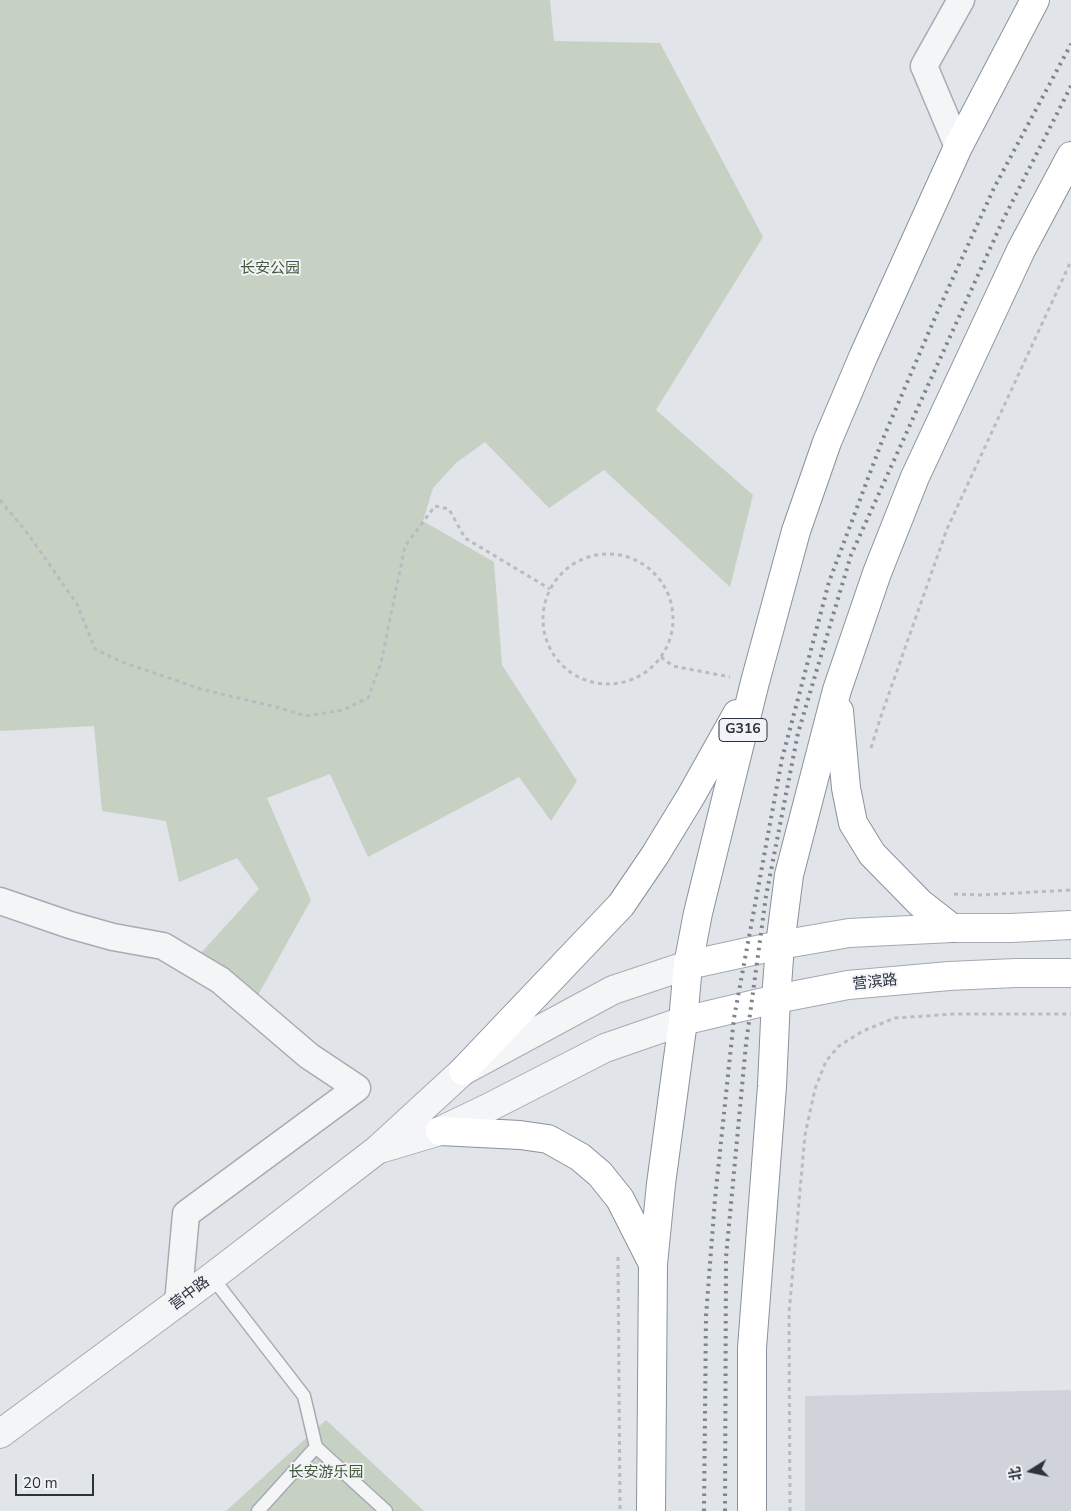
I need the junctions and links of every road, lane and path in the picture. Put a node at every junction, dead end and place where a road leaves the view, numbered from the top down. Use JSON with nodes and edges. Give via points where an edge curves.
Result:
{"nodes":[{"id":1,"x":961,"y":0,"type":"edge"},
{"id":2,"x":1035,"y":0,"type":"edge"},
{"id":3,"x":958,"y":147,"type":"junction"},
{"id":4,"x":1071,"y":156,"type":"edge"},
{"id":5,"x":1071,"y":261,"type":"edge"},
{"id":6,"x":0,"y":500,"type":"edge"},
{"id":7,"x":550,"y":589,"type":"junction"},
{"id":8,"x":661,"y":657,"type":"junction"},
{"id":9,"x":755,"y":682,"type":"junction"},
{"id":10,"x":837,"y":690,"type":"junction"},
{"id":11,"x":871,"y":750,"type":"dead end"},
{"id":12,"x":1071,"y":890,"type":"edge"},
{"id":13,"x":949,"y":893,"type":"dead end"},
{"id":14,"x":0,"y":901,"type":"edge"},
{"id":15,"x":1071,"y":925,"type":"edge"},
{"id":16,"x":952,"y":928,"type":"junction"},
{"id":17,"x":780,"y":945,"type":"junction"},
{"id":18,"x":688,"y":966,"type":"junction"},
{"id":19,"x":1071,"y":973,"type":"edge"},
{"id":20,"x":776,"y":999,"type":"junction"},
{"id":21,"x":1071,"y":1014,"type":"edge"},
{"id":22,"x":683,"y":1021,"type":"junction"},
{"id":23,"x":463,"y":1071,"type":"junction"},
{"id":24,"x":440,"y":1131,"type":"junction"},
{"id":25,"x":377,"y":1150,"type":"junction"},
{"id":26,"x":618,"y":1256,"type":"dead end"},
{"id":27,"x":653,"y":1264,"type":"junction"},
{"id":28,"x":212,"y":1277,"type":"junction"},
{"id":29,"x":178,"y":1303,"type":"junction"},
{"id":30,"x":0,"y":1434,"type":"edge"},
{"id":31,"x":316,"y":1447,"type":"junction"},
{"id":32,"x":258,"y":1511,"type":"edge"},
{"id":33,"x":386,"y":1511,"type":"edge"},
{"id":34,"x":620,"y":1511,"type":"edge"},
{"id":35,"x":651,"y":1511,"type":"edge"},
{"id":36,"x":752,"y":1511,"type":"edge"},
{"id":37,"x":790,"y":1511,"type":"edge"}],
"edges":[{"from":1,"to":3,"type":"street","via":[[924,66]]},
{"from":2,"to":3,"type":"main road","number":"G316"},
{"from":3,"to":9,"type":"main road","number":"G316","via":[[827,442],[796,531]]},
{"from":4,"to":10,"type":"main road","via":[[1021,250],[915,477],[877,573]]},
{"from":5,"to":11,"type":"path","via":[[947,529]]},
{"from":6,"to":7,"type":"path","via":[[77,604],[95,649],[122,662],[201,689],[306,716],[344,710],[368,698],[381,663],[405,546],[436,506],[449,509],[465,538]]},
{"from":7,"to":8,"type":"path","via":[[542,618],[545,639],[556,659],[572,674],[591,683],[613,685],[634,680],[652,668]]},
{"from":7,"to":8,"type":"path","via":[[556,577],[573,562],[593,554],[614,553],[636,559],[658,577],[673,609],[673,631]]},
{"from":8,"to":9,"type":"path","via":[[673,666]]},
{"from":9,"to":18,"type":"main road","number":"G316"},
{"from":9,"to":23,"type":"main road","via":[[691,796],[621,905]]},
{"from":10,"to":16,"type":"main road","via":[[846,788],[853,823],[872,854],[920,903]]},
{"from":10,"to":17,"type":"main road","via":[[789,875]]},
{"from":12,"to":13,"type":"path","via":[[974,895]]},
{"from":14,"to":29,"type":"street","via":[[113,937],[163,946],[220,980],[309,1056],[357,1088],[186,1214]]},
{"from":15,"to":16,"type":"main road"},
{"from":16,"to":17,"type":"main road","via":[[849,933]]},
{"from":17,"to":18,"type":"main road"},
{"from":17,"to":20,"type":"main road"},
{"from":18,"to":22,"type":"main road","number":"G316"},
{"from":18,"to":23,"type":"street","name":"营中路","via":[[613,990]]},
{"from":19,"to":20,"type":"main road","name":"营滨路","via":[[949,976],[848,985]]},
{"from":20,"to":22,"type":"main road","name":"营滨路"},
{"from":20,"to":36,"type":"main road","via":[[752,1348]]},
{"from":21,"to":37,"type":"path","via":[[955,1014],[895,1018],[857,1035],[826,1060],[805,1135],[789,1313]]},
{"from":22,"to":24,"type":"street","via":[[604,1048]]},
{"from":22,"to":27,"type":"main road","number":"G316"},
{"from":23,"to":25,"type":"street","name":"营中路"},
{"from":24,"to":25,"type":"street"},
{"from":24,"to":27,"type":"main road","via":[[520,1135],[548,1140],[580,1157],[600,1174],[620,1199]]},
{"from":25,"to":28,"type":"street","name":"营中路"},
{"from":26,"to":34,"type":"path"},
{"from":27,"to":35,"type":"main road","number":"G316"},
{"from":28,"to":29,"type":"street","name":"营中路"},
{"from":28,"to":31,"type":"lane","via":[[304,1396]]},
{"from":29,"to":30,"type":"street","name":"营中路"},
{"from":31,"to":32,"type":"lane"},
{"from":31,"to":33,"type":"lane"}]}
